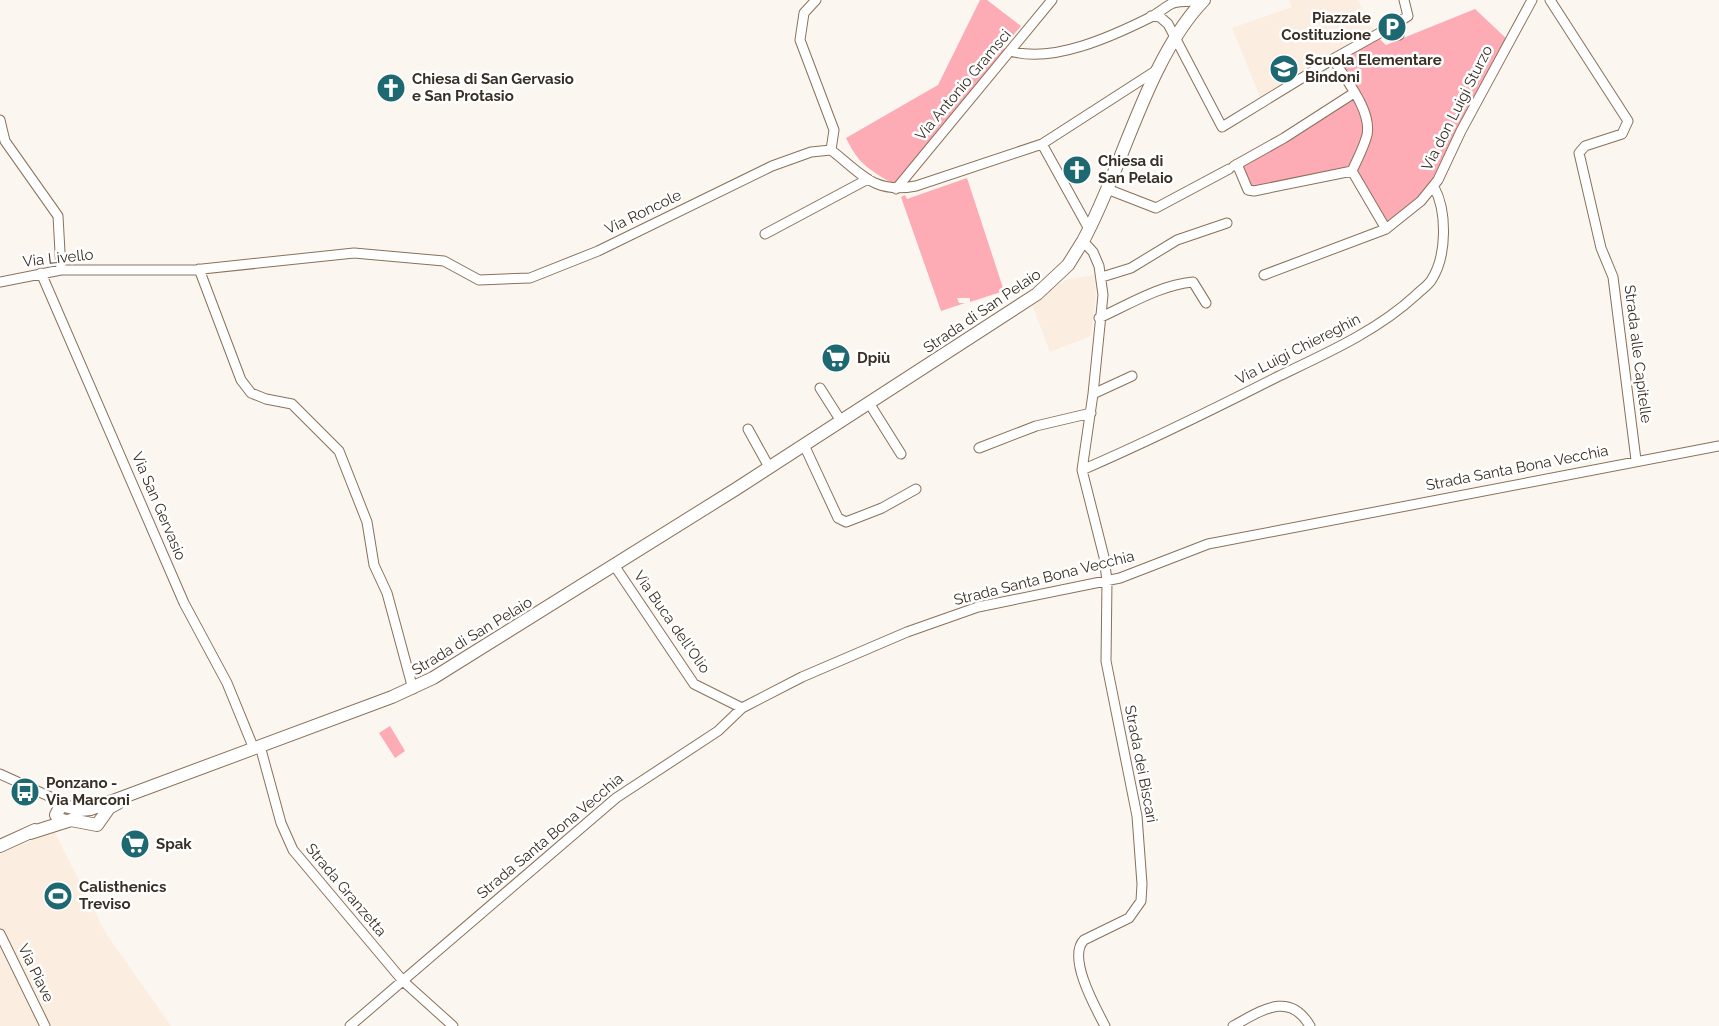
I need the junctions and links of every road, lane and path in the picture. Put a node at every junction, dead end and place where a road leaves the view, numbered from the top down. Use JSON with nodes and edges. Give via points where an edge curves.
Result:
{"nodes":[{"id":1,"x":816,"y":0,"type":"edge"},
{"id":2,"x":1052,"y":0,"type":"edge"},
{"id":3,"x":1404,"y":0,"type":"edge"},
{"id":4,"x":1532,"y":0,"type":"edge"},
{"id":5,"x":1550,"y":0,"type":"edge"},
{"id":6,"x":1203,"y":1,"type":"edge"},
{"id":7,"x":1169,"y":2,"type":"edge"},
{"id":8,"x":1151,"y":16,"type":"junction"},
{"id":9,"x":1163,"y":18,"type":"junction"},
{"id":10,"x":1187,"y":20,"type":"junction"},
{"id":11,"x":1174,"y":40,"type":"junction"},
{"id":12,"x":1011,"y":51,"type":"junction"},
{"id":13,"x":1333,"y":59,"type":"junction"},
{"id":14,"x":1161,"y":67,"type":"junction"},
{"id":15,"x":1140,"y":79,"type":"junction"},
{"id":16,"x":1153,"y":84,"type":"junction"},
{"id":17,"x":1354,"y":93,"type":"junction"},
{"id":18,"x":0,"y":120,"type":"edge"},
{"id":19,"x":1041,"y":144,"type":"junction"},
{"id":20,"x":831,"y":150,"type":"junction"},
{"id":21,"x":1234,"y":167,"type":"junction"},
{"id":22,"x":1352,"y":171,"type":"junction"},
{"id":23,"x":868,"y":179,"type":"junction"},
{"id":24,"x":1434,"y":187,"type":"junction"},
{"id":25,"x":896,"y":189,"type":"junction"},
{"id":26,"x":1107,"y":189,"type":"junction"},
{"id":27,"x":1227,"y":223,"type":"dead end"},
{"id":28,"x":1386,"y":229,"type":"junction"},
{"id":29,"x":1089,"y":230,"type":"junction"},
{"id":30,"x":765,"y":234,"type":"dead end"},
{"id":31,"x":1083,"y":241,"type":"junction"},
{"id":32,"x":121,"y":268,"type":"joint"},
{"id":33,"x":199,"y":269,"type":"junction"},
{"id":34,"x":61,"y":270,"type":"junction"},
{"id":35,"x":41,"y":273,"type":"junction"},
{"id":36,"x":1264,"y":275,"type":"dead end"},
{"id":37,"x":1102,"y":278,"type":"junction"},
{"id":38,"x":0,"y":282,"type":"edge"},
{"id":39,"x":1206,"y":303,"type":"dead end"},
{"id":40,"x":1099,"y":318,"type":"junction"},
{"id":41,"x":1132,"y":376,"type":"dead end"},
{"id":42,"x":820,"y":388,"type":"dead end"},
{"id":43,"x":1093,"y":394,"type":"junction"},
{"id":44,"x":869,"y":403,"type":"junction"},
{"id":45,"x":1091,"y":413,"type":"junction"},
{"id":46,"x":841,"y":421,"type":"junction"},
{"id":47,"x":748,"y":429,"type":"dead end"},
{"id":48,"x":804,"y":445,"type":"junction"},
{"id":49,"x":1717,"y":446,"type":"edge"},
{"id":50,"x":979,"y":448,"type":"dead end"},
{"id":51,"x":901,"y":454,"type":"dead end"},
{"id":52,"x":1719,"y":456,"type":"edge"},
{"id":53,"x":1636,"y":460,"type":"junction"},
{"id":54,"x":770,"y":467,"type":"junction"},
{"id":55,"x":1082,"y":470,"type":"junction"},
{"id":56,"x":916,"y":489,"type":"dead end"},
{"id":57,"x":614,"y":565,"type":"junction"},
{"id":58,"x":1107,"y":581,"type":"junction"},
{"id":59,"x":413,"y":688,"type":"junction"},
{"id":60,"x":742,"y":708,"type":"junction"},
{"id":61,"x":257,"y":748,"type":"junction"},
{"id":62,"x":0,"y":774,"type":"edge"},
{"id":63,"x":55,"y":804,"type":"junction"},
{"id":64,"x":100,"y":811,"type":"junction"},
{"id":65,"x":61,"y":824,"type":"junction"},
{"id":66,"x":30,"y":833,"type":"junction"},
{"id":67,"x":0,"y":846,"type":"edge"},
{"id":68,"x":0,"y":934,"type":"edge"},
{"id":69,"x":403,"y":981,"type":"junction"},
{"id":70,"x":45,"y":1026,"type":"edge"},
{"id":71,"x":351,"y":1026,"type":"edge"},
{"id":72,"x":453,"y":1026,"type":"edge"},
{"id":73,"x":1104,"y":1026,"type":"edge"},
{"id":74,"x":1233,"y":1026,"type":"edge"},
{"id":75,"x":1310,"y":1026,"type":"edge"}],
"edges":[{"from":1,"to":20,"type":"street","via":[[804,13],[800,40],[834,130]]},
{"from":2,"to":12,"type":"street","name":"Via Antonio Gramsci"},
{"from":3,"to":13,"type":"street","via":[[1408,16],[1397,30]]},
{"from":4,"to":24,"type":"street","name":"Via don Luigi Sturzo"},
{"from":5,"to":53,"type":"street","name":"Strada alle Capitelle","via":[[1628,121],[1622,134],[1579,153],[1601,248],[1613,277]]},
{"from":6,"to":7,"type":"street"},
{"from":6,"to":10,"type":"main road","name":"Strada di San Pelaio"},
{"from":7,"to":8,"type":"street"},
{"from":8,"to":9,"type":"street"},
{"from":8,"to":12,"type":"street","via":[[1090,43],[1040,55]]},
{"from":9,"to":10,"type":"street","via":[[1173,22]]},
{"from":9,"to":11,"type":"street"},
{"from":10,"to":11,"type":"main road","name":"Strada di San Pelaio"},
{"from":11,"to":13,"type":"street","via":[[1222,127]]},
{"from":11,"to":14,"type":"main road","name":"Strada di San Pelaio"},
{"from":12,"to":25,"type":"street","name":"Via Antonio Gramsci"},
{"from":13,"to":17,"type":"street"},
{"from":14,"to":15,"type":"street"},
{"from":14,"to":16,"type":"main road","name":"Strada di San Pelaio"},
{"from":15,"to":16,"type":"street"},
{"from":15,"to":19,"type":"street"},
{"from":16,"to":26,"type":"main road","name":"Strada di San Pelaio"},
{"from":17,"to":21,"type":"street"},
{"from":17,"to":22,"type":"street","via":[[1368,124]]},
{"from":18,"to":34,"type":"street","via":[[5,141],[58,216]]},
{"from":19,"to":25,"type":"street","via":[[916,186]]},
{"from":19,"to":29,"type":"street"},
{"from":20,"to":23,"type":"street"},
{"from":20,"to":33,"type":"street","name":"Via Roncole","via":[[811,152],[772,166],[598,251],[530,278],[479,280],[444,261],[354,253]]},
{"from":21,"to":22,"type":"street","via":[[1248,190],[1254,191]]},
{"from":21,"to":26,"type":"street","via":[[1156,208]]},
{"from":22,"to":28,"type":"street"},
{"from":23,"to":25,"type":"street"},
{"from":23,"to":30,"type":"street"},
{"from":24,"to":28,"type":"street","name":"Via don Luigi Sturzo"},
{"from":24,"to":55,"type":"street","name":"Via Luigi Chiereghin","via":[[1440,197],[1441,258],[1432,280],[1401,309],[1354,339]]},
{"from":26,"to":29,"type":"main road","name":"Strada di San Pelaio"},
{"from":27,"to":37,"type":"street","via":[[1178,240],[1131,268]]},
{"from":28,"to":36,"type":"street","name":"Via don Luigi Sturzo"},
{"from":29,"to":31,"type":"main road","name":"Strada di San Pelaio"},
{"from":31,"to":37,"type":"street","via":[[1093,252]]},
{"from":31,"to":44,"type":"main road","name":"Strada di San Pelaio","via":[[1068,265],[1037,294]]},
{"from":32,"to":33,"type":"street","name":"Via Roncole"},
{"from":32,"to":34,"type":"street","name":"Via Livello"},
{"from":33,"to":59,"type":"street","via":[[241,380],[251,393],[292,404],[339,451],[368,522],[374,565],[387,593]]},
{"from":34,"to":35,"type":"street","name":"Via Livello"},
{"from":35,"to":38,"type":"street","name":"Via Livello"},
{"from":35,"to":61,"type":"street","name":"Via San Gervasio","via":[[184,603]]},
{"from":37,"to":40,"type":"street"},
{"from":39,"to":40,"type":"street","via":[[1193,282],[1185,283]]},
{"from":40,"to":43,"type":"street"},
{"from":41,"to":43,"type":"street"},
{"from":42,"to":46,"type":"street"},
{"from":43,"to":45,"type":"street"},
{"from":44,"to":46,"type":"main road","name":"Strada di San Pelaio"},
{"from":44,"to":51,"type":"street"},
{"from":45,"to":50,"type":"street","via":[[1036,426]]},
{"from":45,"to":55,"type":"street"},
{"from":46,"to":48,"type":"main road","name":"Strada di San Pelaio"},
{"from":47,"to":54,"type":"street"},
{"from":48,"to":54,"type":"main road","name":"Strada di San Pelaio"},
{"from":48,"to":56,"type":"street","via":[[838,518],[846,522]]},
{"from":49,"to":52,"type":"street"},
{"from":49,"to":53,"type":"street","name":"Strada Santa Bona Vecchia"},
{"from":53,"to":58,"type":"street","name":"Strada Santa Bona Vecchia","via":[[1208,544]]},
{"from":54,"to":57,"type":"main road","name":"Strada di San Pelaio"},
{"from":55,"to":58,"type":"street","name":"Strada dei Biscari"},
{"from":57,"to":59,"type":"main road","name":"Strada di San Pelaio"},
{"from":57,"to":60,"type":"street","name":"Via Buca dell'Olio","via":[[694,684]]},
{"from":58,"to":60,"type":"street","name":"Strada Santa Bona Vecchia","via":[[978,607],[907,632],[802,677]]},
{"from":58,"to":73,"type":"street","name":"Strada dei Biscari","via":[[1106,661],[1137,816],[1142,884],[1141,901],[1130,918],[1078,945],[1089,995]]},
{"from":59,"to":61,"type":"main road","name":"Strada di San Pelaio"},
{"from":60,"to":69,"type":"street","name":"Strada Santa Bona Vecchia","via":[[718,731],[616,798]]},
{"from":61,"to":64,"type":"main road","name":"Strada di San Pelaio"},
{"from":61,"to":69,"type":"street","name":"Strada Granzetta","via":[[293,850]]},
{"from":62,"to":63,"type":"street"},
{"from":63,"to":64,"type":"main road"},
{"from":63,"to":65,"type":"main road"},
{"from":63,"to":66,"type":"main road","via":[[50,822]]},
{"from":64,"to":65,"type":"main road","via":[[94,826],[76,820]]},
{"from":65,"to":66,"type":"main road"},
{"from":66,"to":67,"type":"main road"},
{"from":68,"to":70,"type":"street","name":"Via Piave"},
{"from":69,"to":71,"type":"street","name":"Strada Santa Bona Vecchia"},
{"from":69,"to":72,"type":"street","name":"Strada Granzetta"},
{"from":74,"to":75,"type":"street","via":[[1268,1007],[1283,1006],[1302,1013]]}]}
